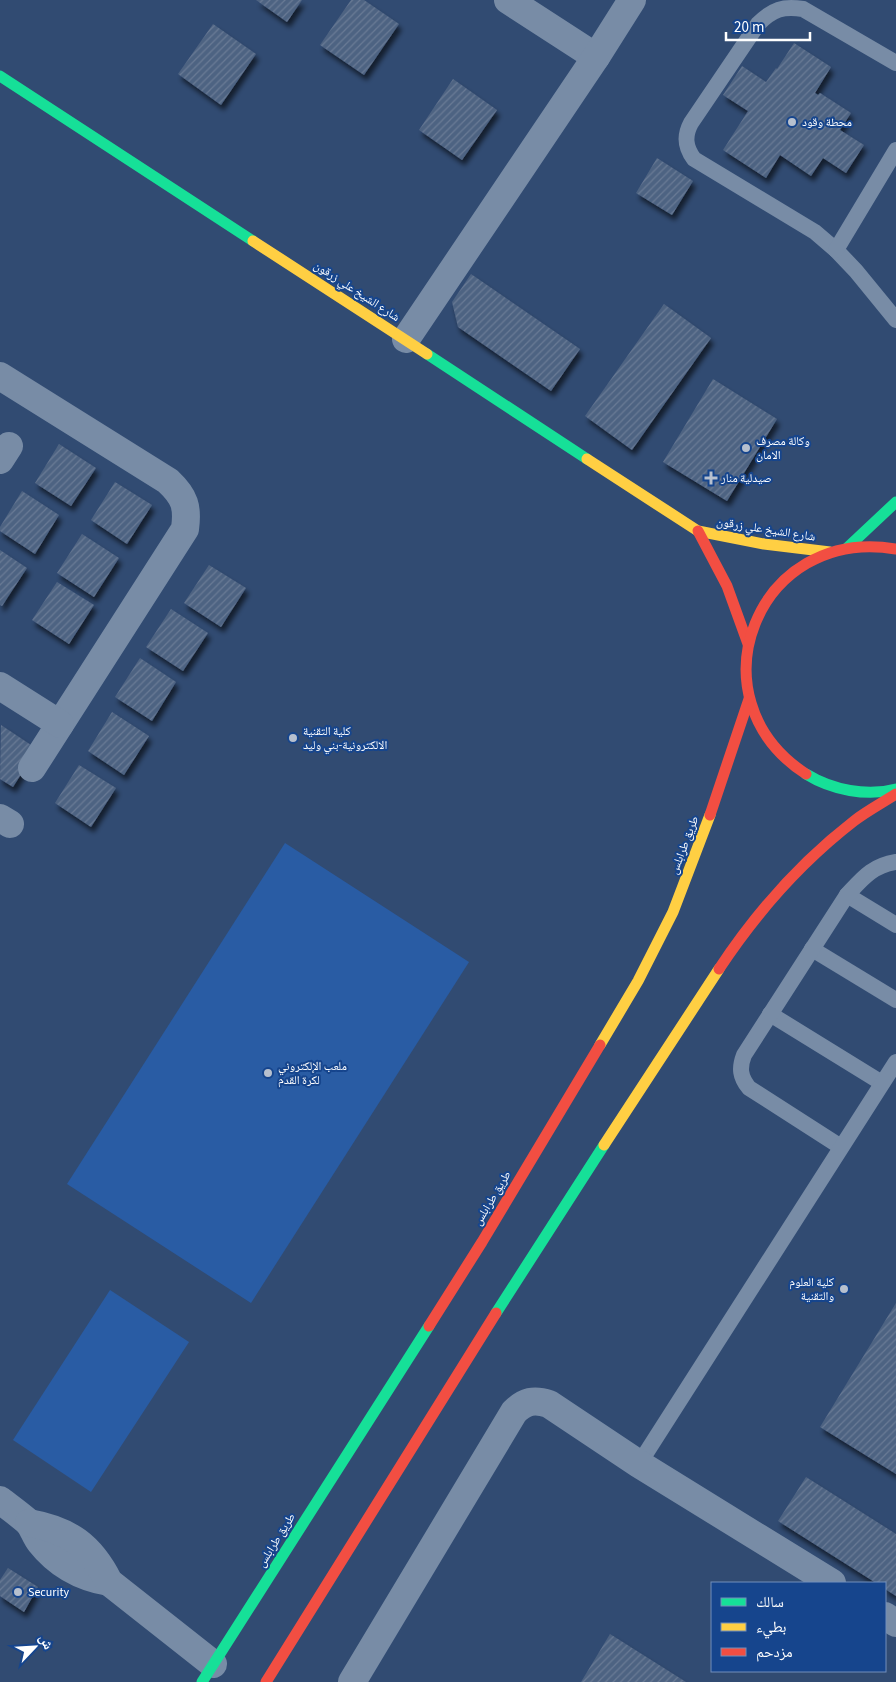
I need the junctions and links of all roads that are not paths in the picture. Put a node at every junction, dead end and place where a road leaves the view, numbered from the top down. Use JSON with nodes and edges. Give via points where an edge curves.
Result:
{"nodes":[{"id":1,"x":508,"y":0,"type":"edge"},
{"id":2,"x":632,"y":0,"type":"edge"},
{"id":3,"x":596,"y":57,"type":"junction"},
{"id":4,"x":896,"y":63,"type":"edge"},
{"id":5,"x":0,"y":76,"type":"edge"},
{"id":6,"x":896,"y":150,"type":"edge"},
{"id":7,"x":836,"y":250,"type":"junction"},
{"id":8,"x":896,"y":320,"type":"edge"},
{"id":9,"x":406,"y":339,"type":"junction"},
{"id":10,"x":0,"y":376,"type":"edge"},
{"id":11,"x":896,"y":502,"type":"edge"},
{"id":12,"x":698,"y":531,"type":"junction"},
{"id":13,"x":846,"y":548,"type":"junction"},
{"id":14,"x":896,"y":549,"type":"edge"},
{"id":15,"x":830,"y":552,"type":"junction"},
{"id":16,"x":748,"y":644,"type":"junction"},
{"id":17,"x":0,"y":686,"type":"edge"},
{"id":18,"x":749,"y":699,"type":"junction"},
{"id":19,"x":60,"y":724,"type":"junction"},
{"id":20,"x":32,"y":768,"type":"dead end"},
{"id":21,"x":896,"y":789,"type":"edge"},
{"id":22,"x":896,"y":794,"type":"edge"},
{"id":23,"x":896,"y":862,"type":"edge"},
{"id":24,"x":847,"y":895,"type":"junction"},
{"id":25,"x":896,"y":925,"type":"edge"},
{"id":26,"x":812,"y":949,"type":"junction"},
{"id":27,"x":896,"y":1000,"type":"edge"},
{"id":28,"x":770,"y":1014,"type":"junction"},
{"id":29,"x":896,"y":1062,"type":"edge"},
{"id":30,"x":882,"y":1084,"type":"junction"},
{"id":31,"x":842,"y":1147,"type":"junction"},
{"id":32,"x":639,"y":1464,"type":"junction"},
{"id":33,"x":0,"y":1500,"type":"edge"},
{"id":34,"x":830,"y":1582,"type":"edge"},
{"id":35,"x":208,"y":1673,"type":"edge"},
{"id":36,"x":266,"y":1682,"type":"edge"},
{"id":37,"x":352,"y":1682,"type":"edge"}],
"edges":[{"from":1,"to":3,"type":"street"},
{"from":2,"to":3,"type":"street"},
{"from":3,"to":9,"type":"street"},
{"from":4,"to":7,"type":"lane","via":[[803,9],[778,9],[758,24],[687,130],[687,145],[694,159],[815,232]]},
{"from":5,"to":9,"type":"main road","name":"شارع الشيخ علي زرقون"},
{"from":6,"to":7,"type":"lane"},
{"from":7,"to":8,"type":"lane"},
{"from":9,"to":12,"type":"main road","name":"شارع الشيخ علي زرقون"},
{"from":10,"to":19,"type":"street","via":[[168,482],[184,502],[187,516],[185,530]]},
{"from":11,"to":13,"type":"main road"},
{"from":12,"to":15,"type":"main road","name":"شارع الشيخ علي زرقون"},
{"from":12,"to":16,"type":"main road","name":"شارع الشيخ علي زرقون","via":[[727,586]]},
{"from":13,"to":14,"type":"main road"},
{"from":13,"to":15,"type":"main road"},
{"from":15,"to":16,"type":"main road","via":[[807,562],[769,597],[756,619]]},
{"from":16,"to":18,"type":"main road"},
{"from":17,"to":19,"type":"street"},
{"from":18,"to":21,"type":"main road","via":[[762,730],[782,756],[808,777],[839,789],[872,793]]},
{"from":18,"to":35,"type":"main road","name":"طريق طرابلس","via":[[700,844],[673,912],[638,981],[482,1242]]},
{"from":19,"to":20,"type":"street"},
{"from":22,"to":36,"type":"main road","via":[[856,820],[809,859],[768,901],[739,939],[546,1234]]},
{"from":23,"to":24,"type":"lane","via":[[867,873]]},
{"from":24,"to":25,"type":"lane"},
{"from":24,"to":26,"type":"lane"},
{"from":26,"to":27,"type":"lane"},
{"from":26,"to":28,"type":"lane"},
{"from":28,"to":30,"type":"lane"},
{"from":28,"to":31,"type":"lane","via":[[740,1064],[743,1081]]},
{"from":29,"to":30,"type":"lane"},
{"from":30,"to":31,"type":"lane"},
{"from":31,"to":32,"type":"lane"},
{"from":32,"to":34,"type":"street"},
{"from":32,"to":37,"type":"street","via":[[548,1404],[539,1400],[521,1406],[514,1412]]},
{"from":33,"to":35,"type":"street","via":[[29,1523],[46,1526],[76,1540],[101,1566],[109,1582]]}]}
